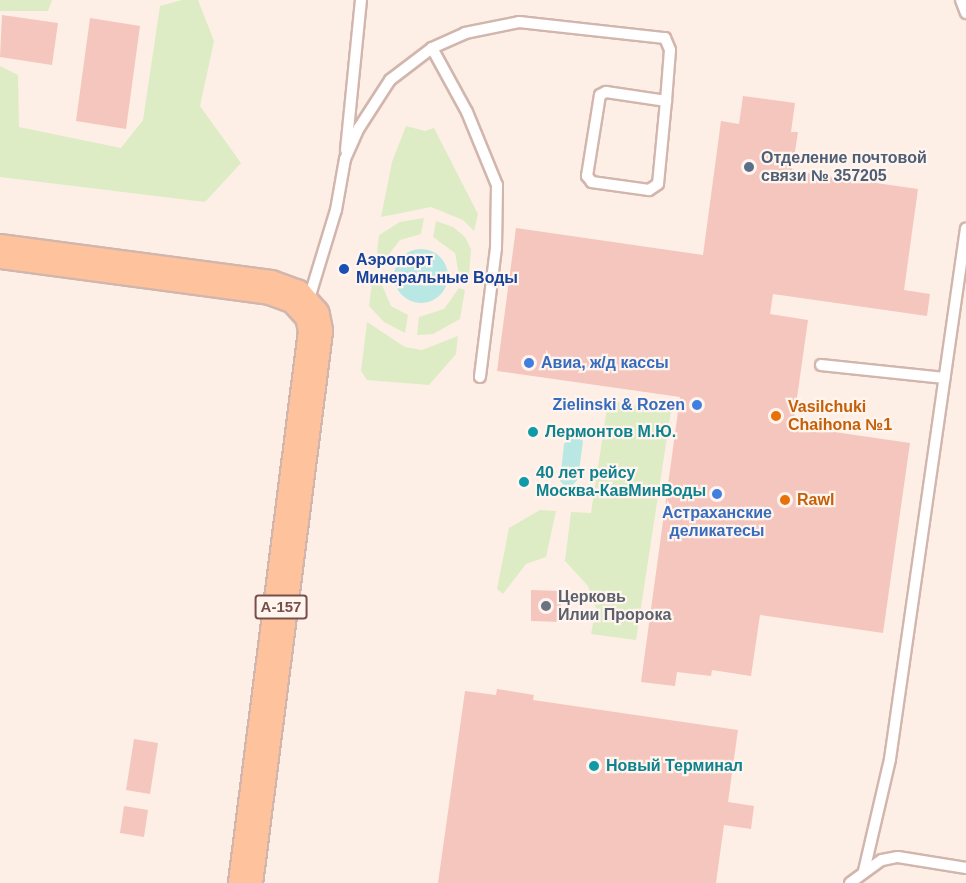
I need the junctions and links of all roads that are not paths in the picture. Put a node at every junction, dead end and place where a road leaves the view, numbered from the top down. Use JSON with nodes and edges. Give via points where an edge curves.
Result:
{"nodes":[{"id":1,"x":361,"y":0,"type":"edge"},
{"id":2,"x":961,"y":0,"type":"edge"},
{"id":3,"x":966,"y":13,"type":"edge"},
{"id":4,"x":432,"y":48,"type":"junction"},
{"id":5,"x":666,"y":101,"type":"junction"},
{"id":6,"x":345,"y":159,"type":"junction"},
{"id":7,"x":966,"y":228,"type":"edge"},
{"id":8,"x":0,"y":251,"type":"edge"},
{"id":9,"x":307,"y":305,"type":"junction"},
{"id":10,"x":821,"y":365,"type":"dead end"},
{"id":11,"x":480,"y":377,"type":"dead end"},
{"id":12,"x":944,"y":378,"type":"junction"},
{"id":13,"x":966,"y":868,"type":"edge"},
{"id":14,"x":864,"y":871,"type":"junction"},
{"id":15,"x":245,"y":883,"type":"edge"},
{"id":16,"x":850,"y":883,"type":"edge"}],
"edges":[{"from":1,"to":6,"type":"lane"},
{"from":2,"to":3,"type":"lane"},
{"from":4,"to":5,"type":"lane","via":[[465,33],[519,22],[660,37],[668,42],[670,50]]},
{"from":4,"to":6,"type":"lane","via":[[390,80],[359,128]]},
{"from":4,"to":11,"type":"lane","via":[[467,112],[497,185],[496,248]]},
{"from":5,"to":5,"type":"lane","via":[[657,187],[649,190],[590,181],[587,172],[601,94]]},
{"from":6,"to":9,"type":"lane","via":[[336,210]]},
{"from":7,"to":12,"type":"lane"},
{"from":8,"to":9,"type":"main road","via":[[270,287]]},
{"from":9,"to":15,"type":"main road","number":"А-157","via":[[315,332]]},
{"from":10,"to":12,"type":"lane"},
{"from":12,"to":14,"type":"lane","via":[[890,759]]},
{"from":13,"to":14,"type":"lane","via":[[898,857],[882,860]]},
{"from":14,"to":16,"type":"lane"}]}
